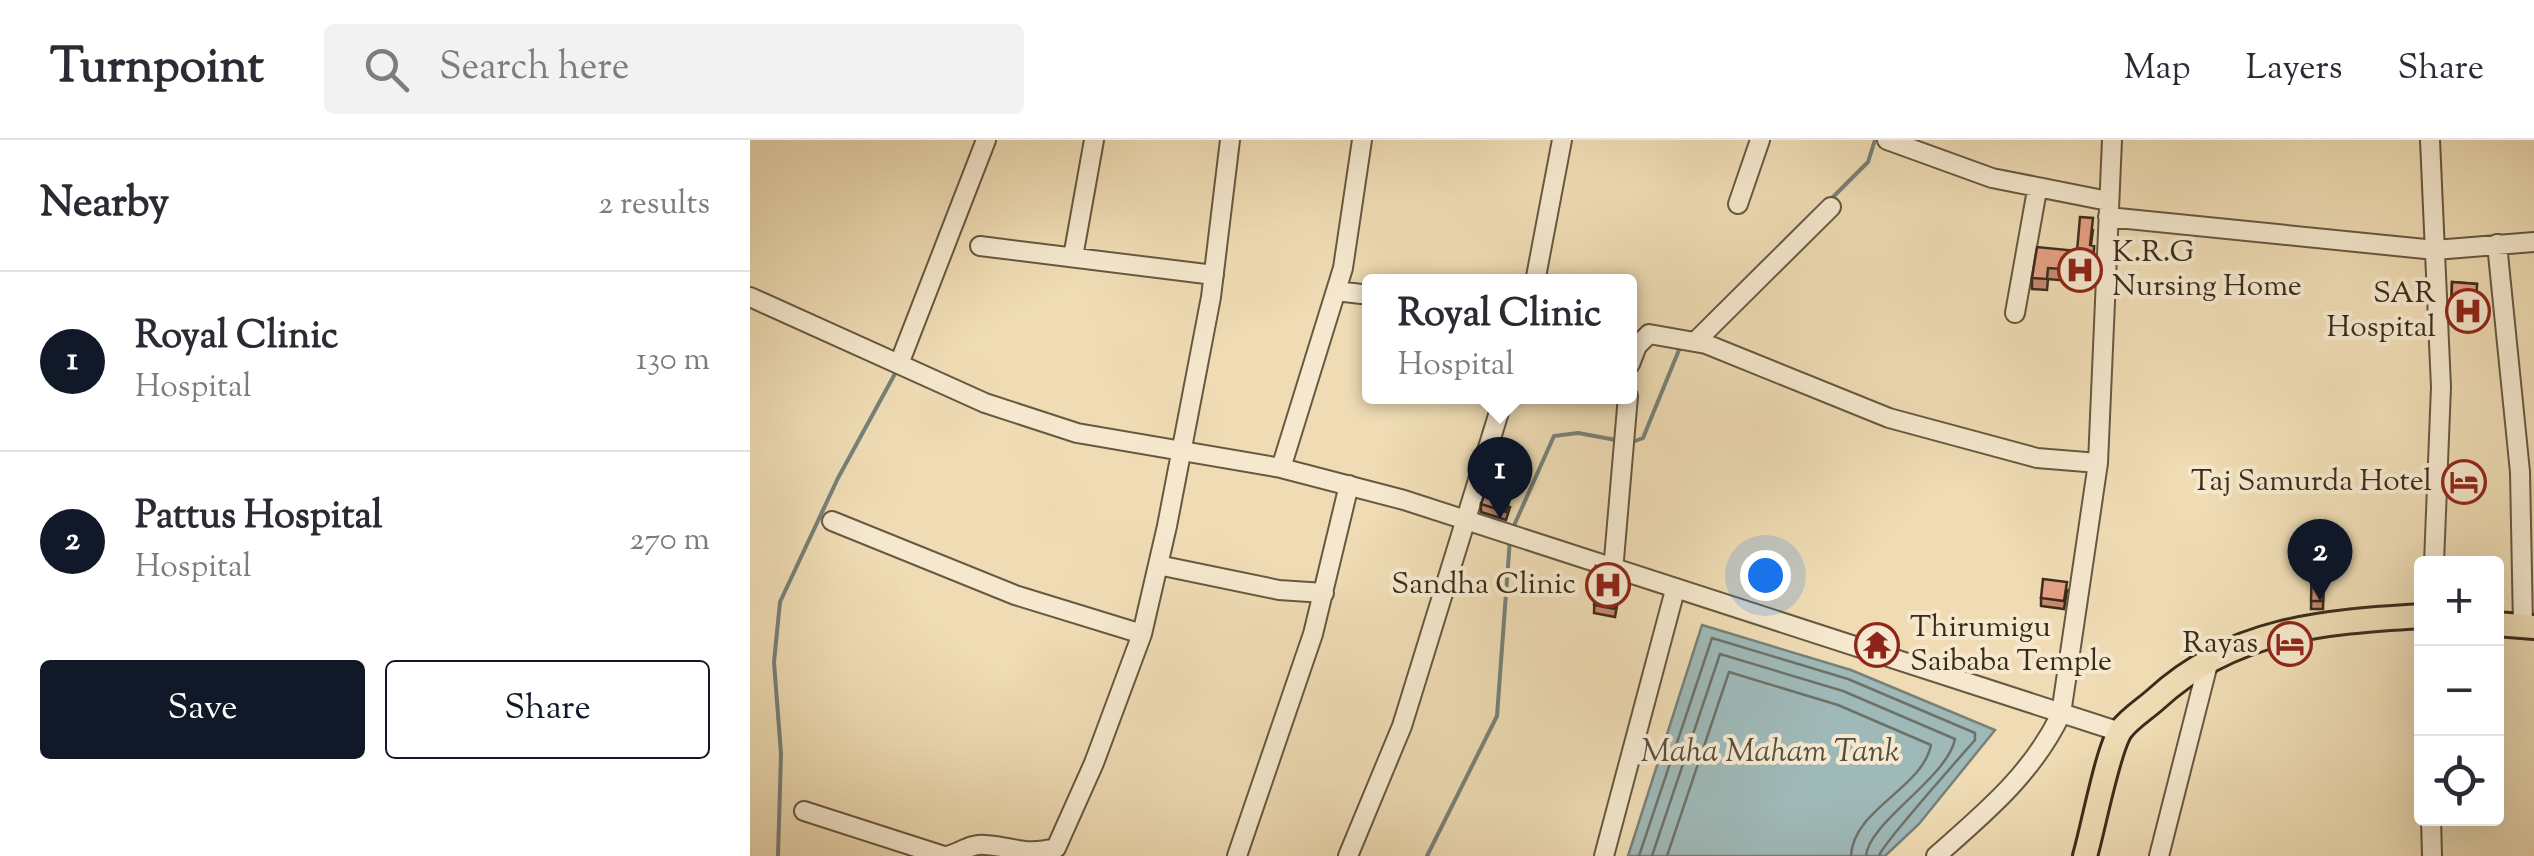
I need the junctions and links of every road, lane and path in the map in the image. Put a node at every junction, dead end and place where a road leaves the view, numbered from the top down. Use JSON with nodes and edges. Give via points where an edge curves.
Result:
{"nodes":[{"id":1,"x":986,"y":140,"type":"edge"},
{"id":2,"x":1094,"y":140,"type":"edge"},
{"id":3,"x":1230,"y":140,"type":"edge"},
{"id":4,"x":1362,"y":140,"type":"edge"},
{"id":5,"x":1562,"y":140,"type":"edge"},
{"id":6,"x":1760,"y":140,"type":"edge"},
{"id":7,"x":1888,"y":140,"type":"edge"},
{"id":8,"x":2112,"y":140,"type":"edge"},
{"id":9,"x":2430,"y":140,"type":"edge"},
{"id":10,"x":2037,"y":190,"type":"junction"},
{"id":11,"x":1738,"y":204,"type":"dead end"},
{"id":12,"x":1831,"y":208,"type":"dead end"},
{"id":13,"x":2108,"y":209,"type":"junction"},
{"id":14,"x":2534,"y":242,"type":"edge"},
{"id":15,"x":2497,"y":244,"type":"junction"},
{"id":16,"x":980,"y":246,"type":"dead end"},
{"id":17,"x":2435,"y":250,"type":"junction"},
{"id":18,"x":1073,"y":257,"type":"junction"},
{"id":19,"x":1537,"y":274,"type":"edge"},
{"id":20,"x":1214,"y":275,"type":"junction"},
{"id":21,"x":1336,"y":291,"type":"junction"},
{"id":22,"x":1362,"y":294,"type":"edge"},
{"id":23,"x":750,"y":297,"type":"edge"},
{"id":24,"x":2015,"y":313,"type":"dead end"},
{"id":25,"x":1700,"y":343,"type":"junction"},
{"id":26,"x":1637,"y":346,"type":"edge"},
{"id":27,"x":891,"y":361,"type":"junction"},
{"id":28,"x":1502,"y":404,"type":"edge"},
{"id":29,"x":1628,"y":404,"type":"edge"},
{"id":30,"x":1179,"y":451,"type":"junction"},
{"id":31,"x":2098,"y":463,"type":"junction"},
{"id":32,"x":1281,"y":468,"type":"junction"},
{"id":33,"x":1349,"y":485,"type":"junction"},
{"id":34,"x":1468,"y":520,"type":"junction"},
{"id":35,"x":832,"y":521,"type":"dead end"},
{"id":36,"x":2434,"y":556,"type":"edge"},
{"id":37,"x":1158,"y":565,"type":"junction"},
{"id":38,"x":1613,"y":572,"type":"junction"},
{"id":39,"x":1675,"y":590,"type":"junction"},
{"id":40,"x":1324,"y":593,"type":"junction"},
{"id":41,"x":2414,"y":616,"type":"edge"},
{"id":42,"x":2504,"y":624,"type":"edge"},
{"id":43,"x":2529,"y":626,"type":"edge"},
{"id":44,"x":1142,"y":634,"type":"junction"},
{"id":45,"x":2209,"y":660,"type":"junction"},
{"id":46,"x":2061,"y":714,"type":"junction"},
{"id":47,"x":2120,"y":732,"type":"junction"},
{"id":48,"x":804,"y":812,"type":"dead end"},
{"id":49,"x":2431,"y":826,"type":"edge"},
{"id":50,"x":945,"y":856,"type":"edge"},
{"id":51,"x":1237,"y":856,"type":"edge"},
{"id":52,"x":1348,"y":856,"type":"edge"},
{"id":53,"x":1604,"y":856,"type":"edge"},
{"id":54,"x":1936,"y":856,"type":"edge"},
{"id":55,"x":2085,"y":856,"type":"edge"},
{"id":56,"x":2159,"y":856,"type":"edge"},
{"id":57,"x":2432,"y":856,"type":"edge"}],
"edges":[{"from":1,"to":27,"type":"street"},
{"from":2,"to":18,"type":"street"},
{"from":3,"to":20,"type":"street"},
{"from":4,"to":21,"type":"street"},
{"from":5,"to":19,"type":"street"},
{"from":6,"to":11,"type":"street"},
{"from":7,"to":10,"type":"street"},
{"from":8,"to":13,"type":"street"},
{"from":9,"to":17,"type":"street"},
{"from":10,"to":13,"type":"street"},
{"from":10,"to":24,"type":"street"},
{"from":12,"to":25,"type":"street"},
{"from":13,"to":17,"type":"street"},
{"from":13,"to":31,"type":"street"},
{"from":14,"to":15,"type":"street"},
{"from":15,"to":17,"type":"street"},
{"from":15,"to":43,"type":"street"},
{"from":16,"to":18,"type":"street"},
{"from":17,"to":36,"type":"street","via":[[2441,387]]},
{"from":18,"to":20,"type":"street"},
{"from":20,"to":30,"type":"street"},
{"from":21,"to":22,"type":"street"},
{"from":21,"to":32,"type":"street"},
{"from":23,"to":27,"type":"street"},
{"from":25,"to":26,"type":"street","via":[[1649,334]]},
{"from":25,"to":31,"type":"street","via":[[1889,418],[2037,458]]},
{"from":27,"to":30,"type":"street","via":[[985,403],[1077,433]]},
{"from":28,"to":34,"type":"street"},
{"from":29,"to":38,"type":"street"},
{"from":30,"to":32,"type":"street"},
{"from":30,"to":37,"type":"street"},
{"from":31,"to":46,"type":"street"},
{"from":32,"to":33,"type":"street"},
{"from":33,"to":34,"type":"street"},
{"from":33,"to":40,"type":"street"},
{"from":34,"to":38,"type":"street"},
{"from":34,"to":52,"type":"street","via":[[1402,726]]},
{"from":35,"to":44,"type":"street","via":[[1016,595]]},
{"from":37,"to":40,"type":"street"},
{"from":37,"to":44,"type":"street"},
{"from":38,"to":39,"type":"street"},
{"from":39,"to":46,"type":"street"},
{"from":39,"to":53,"type":"street"},
{"from":40,"to":51,"type":"street"},
{"from":41,"to":45,"type":"main road","via":[[2275,631]]},
{"from":42,"to":43,"type":"main road"},
{"from":44,"to":50,"type":"street","via":[[1056,848],[1017,854],[986,844]]},
{"from":45,"to":47,"type":"main road","via":[[2184,673]]},
{"from":45,"to":56,"type":"street"},
{"from":46,"to":47,"type":"street"},
{"from":46,"to":54,"type":"street","via":[[2016,784]]},
{"from":47,"to":55,"type":"main road"},
{"from":48,"to":50,"type":"street"},
{"from":49,"to":57,"type":"street"}]}
